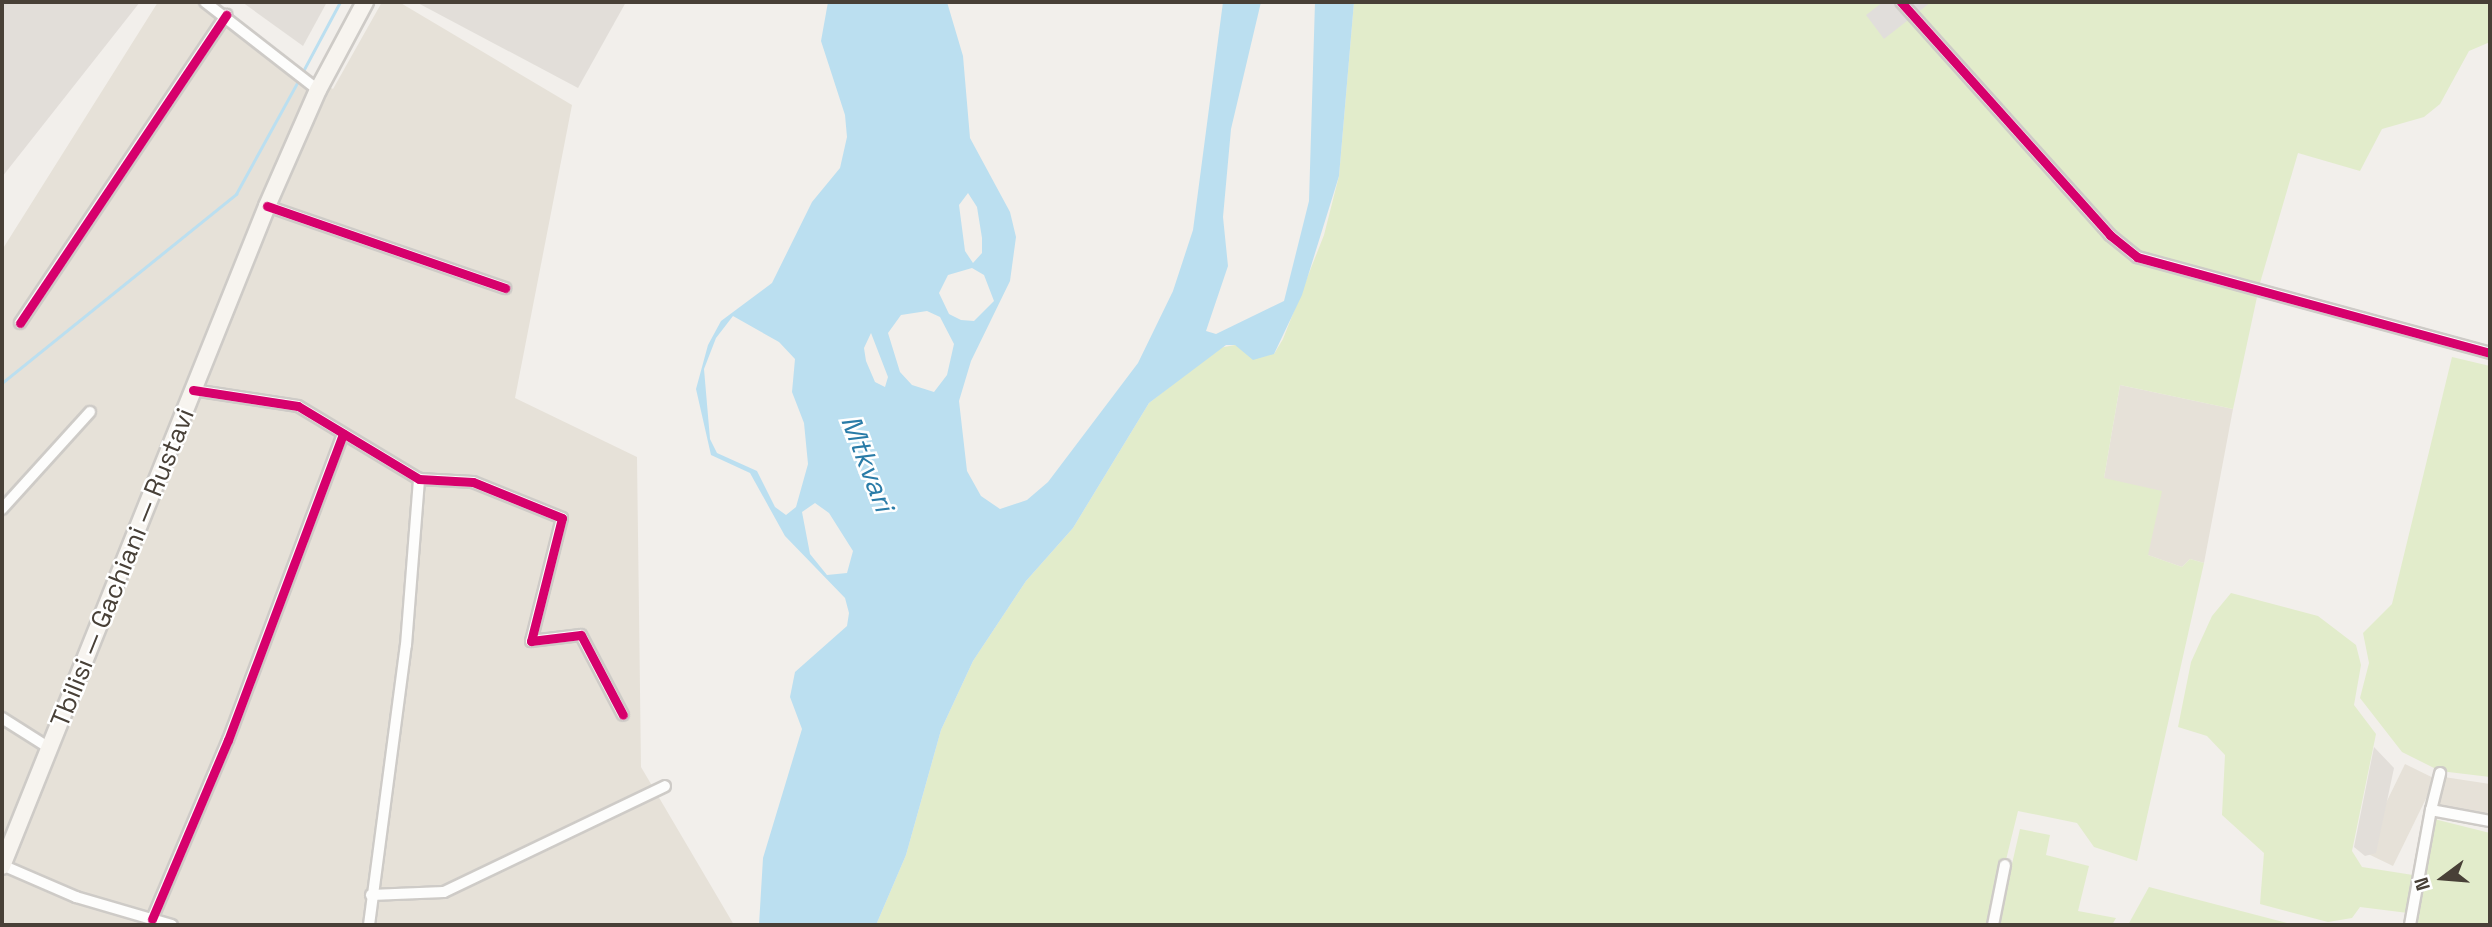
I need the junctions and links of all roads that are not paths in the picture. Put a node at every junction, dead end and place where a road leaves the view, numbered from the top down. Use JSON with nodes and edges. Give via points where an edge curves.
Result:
{"nodes":[{"id":1,"x":205,"y":2,"type":"edge"},
{"id":2,"x":365,"y":2,"type":"edge"},
{"id":3,"x":1901,"y":2,"type":"edge"},
{"id":4,"x":226,"y":15,"type":"junction"},
{"id":5,"x":313,"y":85,"type":"junction"},
{"id":6,"x":267,"y":206,"type":"junction"},
{"id":7,"x":505,"y":288,"type":"dead end"},
{"id":8,"x":20,"y":323,"type":"dead end"},
{"id":9,"x":2490,"y":353,"type":"edge"},
{"id":10,"x":193,"y":390,"type":"junction"},
{"id":11,"x":90,"y":412,"type":"dead end"},
{"id":12,"x":343,"y":434,"type":"junction"},
{"id":13,"x":419,"y":479,"type":"junction"},
{"id":14,"x":2,"y":509,"type":"edge"},
{"id":15,"x":623,"y":715,"type":"dead end"},
{"id":16,"x":2,"y":718,"type":"edge"},
{"id":17,"x":51,"y":749,"type":"junction"},
{"id":18,"x":2440,"y":773,"type":"dead end"},
{"id":19,"x":665,"y":786,"type":"dead end"},
{"id":20,"x":2431,"y":810,"type":"junction"},
{"id":21,"x":2490,"y":821,"type":"edge"},
{"id":22,"x":2,"y":865,"type":"edge"},
{"id":23,"x":2005,"y":865,"type":"dead end"},
{"id":24,"x":370,"y":895,"type":"junction"},
{"id":25,"x":152,"y":919,"type":"junction"},
{"id":26,"x":172,"y":925,"type":"edge"},
{"id":27,"x":369,"y":925,"type":"edge"},
{"id":28,"x":1993,"y":925,"type":"edge"},
{"id":29,"x":2410,"y":925,"type":"edge"}],
"edges":[{"from":1,"to":4,"type":"street"},
{"from":2,"to":5,"type":"main road","name":"Tbilisi — Gachiani — Rustavi"},
{"from":3,"to":9,"type":"street","via":[[2110,235],[2137,257]]},
{"from":4,"to":5,"type":"street"},
{"from":4,"to":8,"type":"street"},
{"from":5,"to":6,"type":"main road","name":"Tbilisi — Gachiani — Rustavi"},
{"from":6,"to":7,"type":"street"},
{"from":6,"to":10,"type":"main road","name":"Tbilisi — Gachiani — Rustavi"},
{"from":10,"to":12,"type":"street","via":[[298,406]]},
{"from":10,"to":17,"type":"main road","name":"Tbilisi — Gachiani — Rustavi"},
{"from":11,"to":14,"type":"street"},
{"from":12,"to":13,"type":"street"},
{"from":12,"to":25,"type":"street","via":[[228,740]]},
{"from":13,"to":15,"type":"street","via":[[473,482],[562,518],[531,641],[581,635]]},
{"from":13,"to":24,"type":"street","via":[[406,645]]},
{"from":16,"to":17,"type":"street"},
{"from":17,"to":22,"type":"main road","name":"Tbilisi — Gachiani — Rustavi"},
{"from":18,"to":20,"type":"street"},
{"from":19,"to":24,"type":"street","via":[[444,892]]},
{"from":20,"to":21,"type":"street"},
{"from":20,"to":29,"type":"street"},
{"from":22,"to":25,"type":"street","via":[[76,897]]},
{"from":23,"to":28,"type":"street"},
{"from":24,"to":27,"type":"street"},
{"from":25,"to":26,"type":"street"}]}
